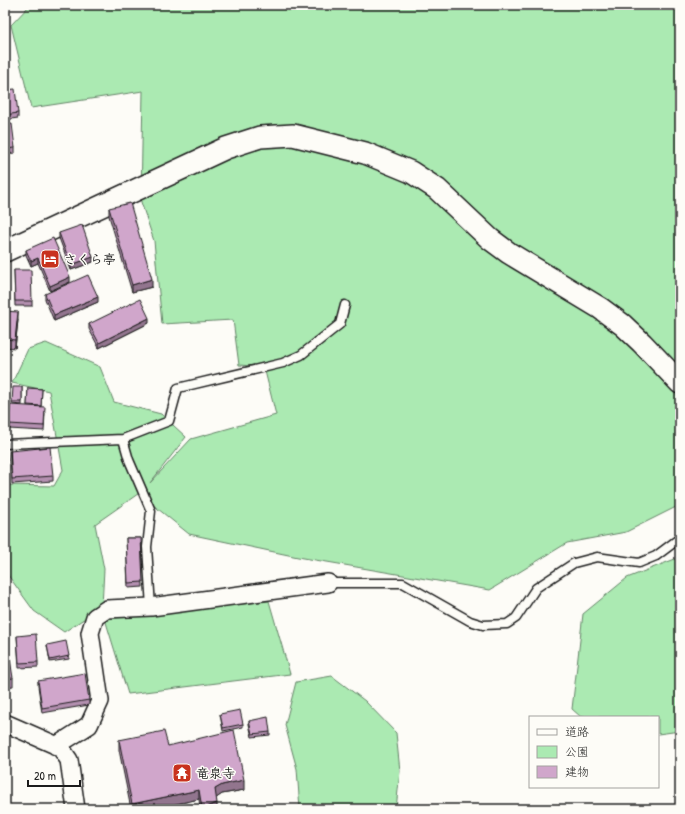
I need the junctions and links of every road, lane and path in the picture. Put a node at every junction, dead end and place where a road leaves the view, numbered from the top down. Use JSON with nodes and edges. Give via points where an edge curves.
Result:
{"nodes":[{"id":1,"x":5,"y":252,"type":"edge"},
{"id":2,"x":345,"y":305,"type":"dead end"},
{"id":3,"x":680,"y":383,"type":"edge"},
{"id":4,"x":123,"y":439,"type":"junction"},
{"id":5,"x":5,"y":444,"type":"edge"},
{"id":6,"x":680,"y":538,"type":"edge"},
{"id":7,"x":328,"y":583,"type":"joint"},
{"id":8,"x":151,"y":607,"type":"junction"},
{"id":9,"x":5,"y":723,"type":"edge"},
{"id":10,"x":56,"y":746,"type":"junction"},
{"id":11,"x":76,"y":809,"type":"edge"}],
"edges":[{"from":1,"to":3,"type":"street","via":[[226,148],[260,137],[293,135],[365,153],[411,172],[436,189],[509,253],[600,308],[623,325]]},
{"from":2,"to":4,"type":"lane","via":[[340,324],[302,355],[284,363],[178,388],[169,422]]},
{"from":4,"to":5,"type":"lane"},
{"from":4,"to":8,"type":"lane","via":[[129,460],[151,511],[147,547]]},
{"from":6,"to":7,"type":"lane","via":[[656,556],[639,563],[597,557],[574,563],[536,588],[516,618],[507,624],[483,625],[470,621],[403,583]]},
{"from":7,"to":8,"type":"street"},
{"from":8,"to":10,"type":"street","via":[[107,609],[95,616],[90,633],[100,701],[89,725]]},
{"from":9,"to":10,"type":"street"},
{"from":10,"to":11,"type":"street","via":[[60,747],[69,760]]}]}
